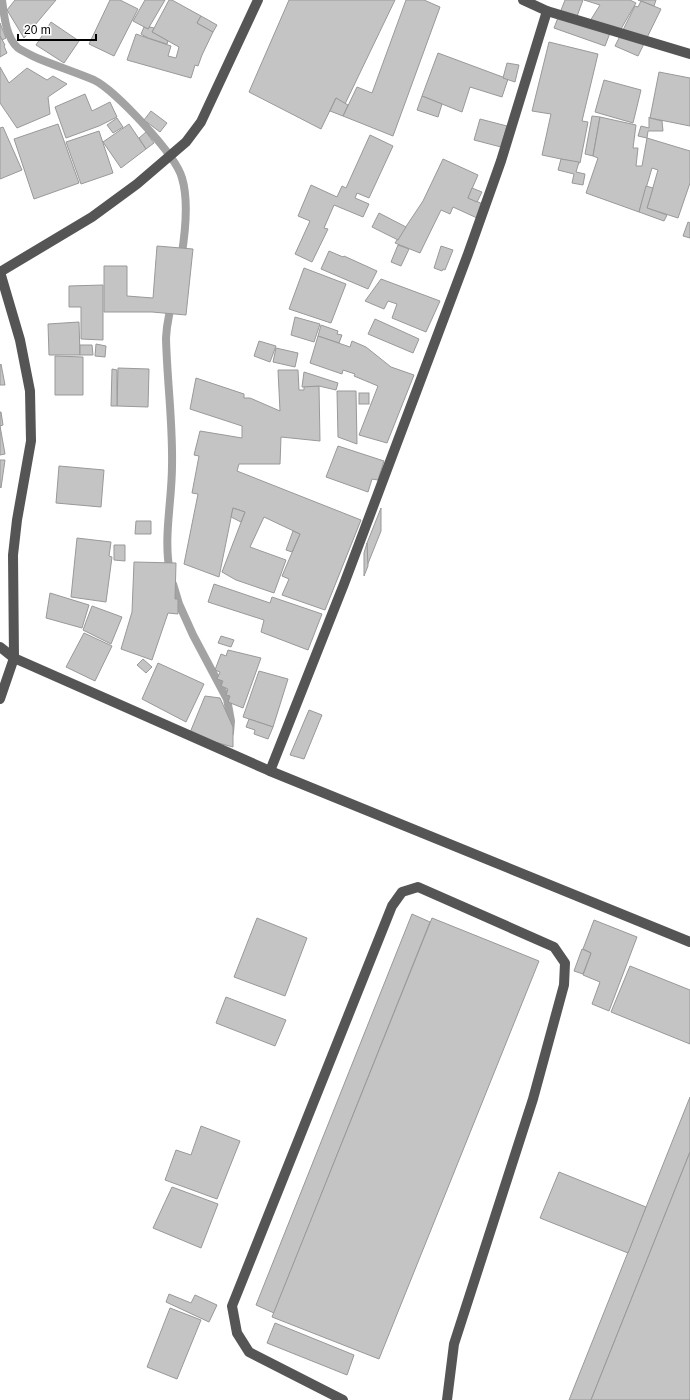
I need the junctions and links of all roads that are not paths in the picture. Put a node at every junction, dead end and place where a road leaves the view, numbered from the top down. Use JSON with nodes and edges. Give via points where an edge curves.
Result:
{"nodes":[{"id":1,"x":258,"y":0,"type":"edge"},
{"id":2,"x":523,"y":0,"type":"edge"},
{"id":3,"x":547,"y":11,"type":"junction"},
{"id":4,"x":690,"y":54,"type":"edge"},
{"id":5,"x":0,"y":272,"type":"edge"},
{"id":6,"x":0,"y":648,"type":"edge"},
{"id":7,"x":14,"y":658,"type":"junction"},
{"id":8,"x":0,"y":699,"type":"edge"},
{"id":9,"x":270,"y":771,"type":"junction"},
{"id":10,"x":690,"y":942,"type":"edge"},
{"id":11,"x":343,"y":1400,"type":"edge"},
{"id":12,"x":447,"y":1400,"type":"edge"}],
"edges":[{"from":1,"to":5,"type":"street","via":[[201,122],[186,142],[137,184],[92,217]]},
{"from":2,"to":3,"type":"street"},
{"from":3,"to":4,"type":"street"},
{"from":3,"to":9,"type":"street","via":[[501,161],[468,254],[344,584]]},
{"from":5,"to":7,"type":"street","via":[[20,340],[30,390],[31,441],[13,555]]},
{"from":6,"to":7,"type":"street"},
{"from":7,"to":8,"type":"street"},
{"from":7,"to":9,"type":"street"},
{"from":9,"to":10,"type":"street"},
{"from":11,"to":12,"type":"street","via":[[249,1352],[236,1333],[232,1306],[392,906],[402,892],[418,887],[554,947],[565,963],[564,984],[533,1099],[454,1344]]}]}
